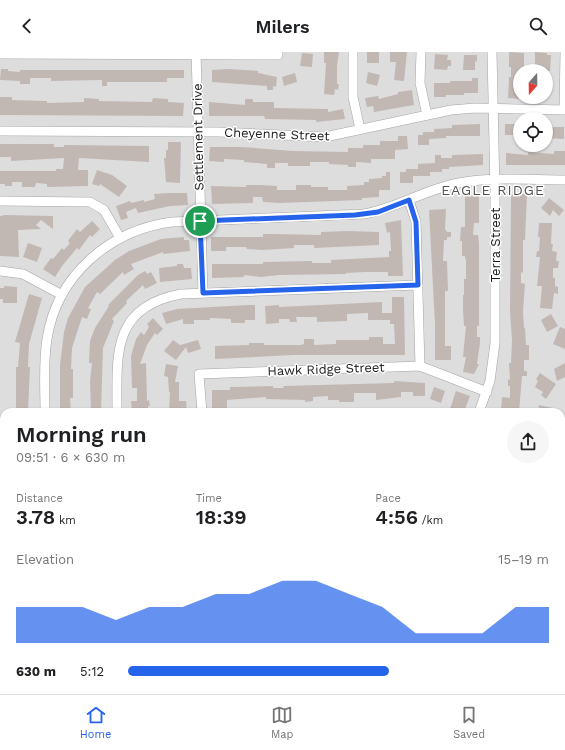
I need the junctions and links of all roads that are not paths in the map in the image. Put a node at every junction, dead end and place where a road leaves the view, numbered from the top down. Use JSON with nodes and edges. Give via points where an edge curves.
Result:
{"nodes":[{"id":1,"x":278,"y":52,"type":"edge"},
{"id":2,"x":353,"y":52,"type":"edge"},
{"id":3,"x":421,"y":52,"type":"edge"},
{"id":4,"x":492,"y":52,"type":"edge"},
{"id":5,"x":564,"y":52,"type":"edge"},
{"id":6,"x":196,"y":53,"type":"edge"},
{"id":7,"x":0,"y":54,"type":"edge"},
{"id":8,"x":492,"y":109,"type":"junction"},
{"id":9,"x":427,"y":115,"type":"junction"},
{"id":10,"x":360,"y":130,"type":"junction"},
{"id":11,"x":0,"y":131,"type":"edge"},
{"id":12,"x":198,"y":132,"type":"junction"},
{"id":13,"x":495,"y":180,"type":"junction"},
{"id":14,"x":565,"y":180,"type":"edge"},
{"id":15,"x":409,"y":200,"type":"junction"},
{"id":16,"x":0,"y":201,"type":"edge"},
{"id":17,"x":200,"y":221,"type":"junction"},
{"id":18,"x":120,"y":238,"type":"junction"},
{"id":19,"x":0,"y":271,"type":"edge"},
{"id":20,"x":418,"y":285,"type":"junction"},
{"id":21,"x":203,"y":293,"type":"junction"},
{"id":22,"x":62,"y":295,"type":"junction"},
{"id":23,"x":420,"y":366,"type":"junction"},
{"id":24,"x":487,"y":392,"type":"junction"},
{"id":25,"x":45,"y":408,"type":"edge"},
{"id":26,"x":117,"y":408,"type":"edge"},
{"id":27,"x":202,"y":408,"type":"edge"},
{"id":28,"x":481,"y":408,"type":"edge"}],
"edges":[{"from":1,"to":6,"type":"street","via":[[278,55]]},
{"from":2,"to":10,"type":"street","via":[[353,97]]},
{"from":3,"to":9,"type":"street","via":[[420,83]]},
{"from":4,"to":8,"type":"street","name":"Terra Street"},
{"from":5,"to":8,"type":"street","name":"Cheyenne Street","via":[[564,110]]},
{"from":6,"to":7,"type":"street"},
{"from":6,"to":12,"type":"street","name":"Settlement Drive"},
{"from":8,"to":9,"type":"street","name":"Cheyenne Street","via":[[467,108]]},
{"from":8,"to":13,"type":"street","name":"Terra Street"},
{"from":9,"to":10,"type":"street","name":"Cheyenne Street"},
{"from":10,"to":12,"type":"street","name":"Cheyenne Street","via":[[325,137]]},
{"from":11,"to":12,"type":"street","name":"Cheyenne Street"},
{"from":12,"to":17,"type":"street","name":"Settlement Drive"},
{"from":13,"to":14,"type":"street"},
{"from":13,"to":15,"type":"street","via":[[455,184]]},
{"from":13,"to":24,"type":"street","name":"Terra Street","via":[[495,343]]},
{"from":15,"to":17,"type":"street","via":[[385,210],[355,215]]},
{"from":15,"to":20,"type":"street","via":[[416,222]]},
{"from":16,"to":18,"type":"street","via":[[90,202],[104,210]]},
{"from":17,"to":18,"type":"street","via":[[151,226]]},
{"from":17,"to":21,"type":"street","name":"Settlement Drive"},
{"from":18,"to":22,"type":"street","via":[[85,264]]},
{"from":19,"to":22,"type":"street","via":[[23,274]]},
{"from":20,"to":21,"type":"street"},
{"from":20,"to":23,"type":"street"},
{"from":21,"to":26,"type":"street","via":[[157,299],[134,318],[118,348]]},
{"from":22,"to":25,"type":"street","via":[[53,314],[47,339]]},
{"from":23,"to":24,"type":"street","name":"Hawk Ridge Street"},
{"from":23,"to":27,"type":"street","name":"Hawk Ridge Street","via":[[199,374]]},
{"from":24,"to":28,"type":"street","name":"Terra Street"}]}
